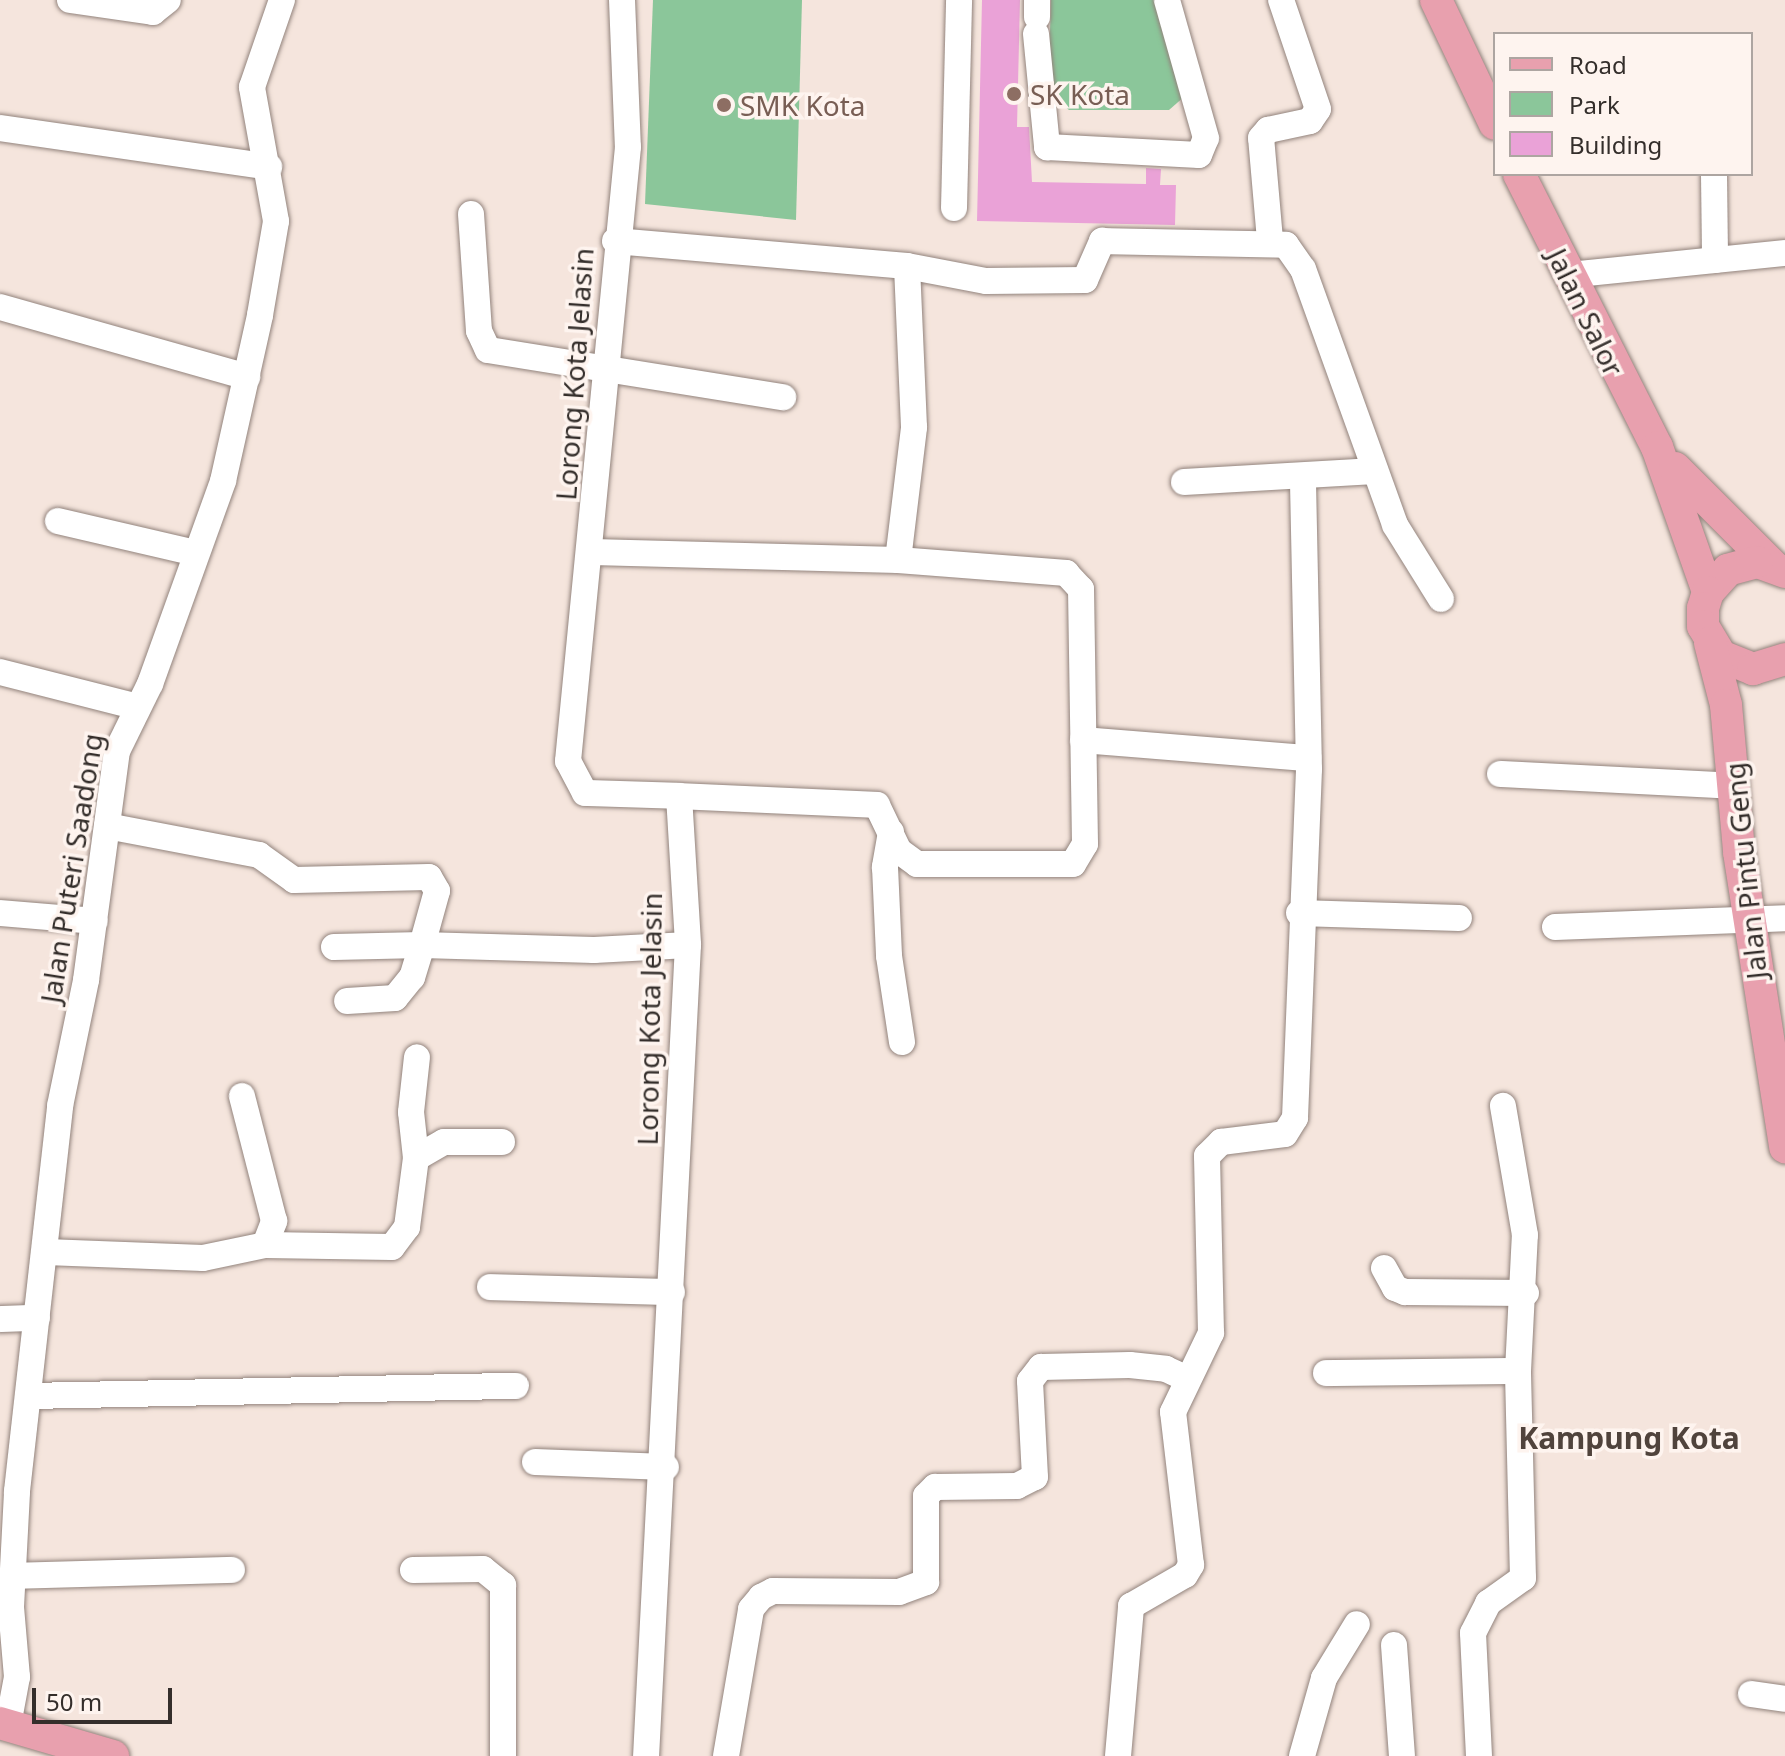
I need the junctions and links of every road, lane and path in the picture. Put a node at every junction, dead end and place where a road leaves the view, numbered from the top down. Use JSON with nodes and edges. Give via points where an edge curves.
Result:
{"nodes":[{"id":1,"x":168,"y":0,"type":"edge"},
{"id":2,"x":282,"y":0,"type":"edge"},
{"id":3,"x":622,"y":0,"type":"edge"},
{"id":4,"x":959,"y":0,"type":"edge"},
{"id":5,"x":1167,"y":0,"type":"edge"},
{"id":6,"x":1281,"y":0,"type":"edge"},
{"id":7,"x":1436,"y":0,"type":"edge"},
{"id":8,"x":83,"y":1,"type":"edge"},
{"id":9,"x":1036,"y":17,"type":"edge"},
{"id":10,"x":1493,"y":120,"type":"edge"},
{"id":11,"x":0,"y":128,"type":"edge"},
{"id":12,"x":269,"y":167,"type":"junction"},
{"id":13,"x":1520,"y":176,"type":"edge"},
{"id":14,"x":1714,"y":176,"type":"edge"},
{"id":15,"x":954,"y":208,"type":"dead end"},
{"id":16,"x":471,"y":214,"type":"dead end"},
{"id":17,"x":1270,"y":240,"type":"junction"},
{"id":18,"x":615,"y":241,"type":"junction"},
{"id":19,"x":1785,"y":253,"type":"edge"},
{"id":20,"x":1715,"y":260,"type":"junction"},
{"id":21,"x":907,"y":266,"type":"junction"},
{"id":22,"x":1568,"y":275,"type":"junction"},
{"id":23,"x":0,"y":307,"type":"edge"},
{"id":24,"x":607,"y":372,"type":"junction"},
{"id":25,"x":247,"y":377,"type":"junction"},
{"id":26,"x":783,"y":397,"type":"dead end"},
{"id":27,"x":1657,"y":447,"type":"junction"},
{"id":28,"x":1375,"y":471,"type":"junction"},
{"id":29,"x":1303,"y":476,"type":"junction"},
{"id":30,"x":1184,"y":482,"type":"dead end"},
{"id":31,"x":58,"y":521,"type":"dead end"},
{"id":32,"x":592,"y":552,"type":"junction"},
{"id":33,"x":195,"y":553,"type":"junction"},
{"id":34,"x":898,"y":560,"type":"junction"},
{"id":35,"x":1778,"y":569,"type":"edge"},
{"id":36,"x":1708,"y":592,"type":"junction"},
{"id":37,"x":1441,"y":599,"type":"dead end"},
{"id":38,"x":1710,"y":643,"type":"junction"},
{"id":39,"x":1785,"y":659,"type":"edge"},
{"id":40,"x":1753,"y":669,"type":"junction"},
{"id":41,"x":0,"y":672,"type":"edge"},
{"id":42,"x":138,"y":707,"type":"junction"},
{"id":43,"x":1083,"y":740,"type":"junction"},
{"id":44,"x":1731,"y":747,"type":"junction"},
{"id":45,"x":1308,"y":758,"type":"junction"},
{"id":46,"x":1500,"y":774,"type":"dead end"},
{"id":47,"x":1734,"y":786,"type":"junction"},
{"id":48,"x":679,"y":796,"type":"junction"},
{"id":49,"x":107,"y":826,"type":"junction"},
{"id":50,"x":891,"y":829,"type":"junction"},
{"id":51,"x":0,"y":913,"type":"edge"},
{"id":52,"x":1299,"y":913,"type":"junction"},
{"id":53,"x":1459,"y":918,"type":"dead end"},
{"id":54,"x":1785,"y":918,"type":"edge"},
{"id":55,"x":1749,"y":920,"type":"junction"},
{"id":56,"x":95,"y":921,"type":"junction"},
{"id":57,"x":1555,"y":927,"type":"dead end"},
{"id":58,"x":422,"y":945,"type":"junction"},
{"id":59,"x":688,"y":945,"type":"junction"},
{"id":60,"x":334,"y":947,"type":"dead end"},
{"id":61,"x":347,"y":1001,"type":"dead end"},
{"id":62,"x":902,"y":1042,"type":"dead end"},
{"id":63,"x":417,"y":1057,"type":"dead end"},
{"id":64,"x":242,"y":1096,"type":"dead end"},
{"id":65,"x":1503,"y":1106,"type":"dead end"},
{"id":66,"x":502,"y":1142,"type":"dead end"},
{"id":67,"x":1785,"y":1147,"type":"edge"},
{"id":68,"x":416,"y":1158,"type":"junction"},
{"id":69,"x":265,"y":1245,"type":"junction"},
{"id":70,"x":46,"y":1252,"type":"junction"},
{"id":71,"x":1384,"y":1268,"type":"dead end"},
{"id":72,"x":490,"y":1287,"type":"dead end"},
{"id":73,"x":672,"y":1292,"type":"junction"},
{"id":74,"x":1526,"y":1293,"type":"junction"},
{"id":75,"x":37,"y":1318,"type":"junction"},
{"id":76,"x":0,"y":1319,"type":"edge"},
{"id":77,"x":1518,"y":1371,"type":"junction"},
{"id":78,"x":1326,"y":1373,"type":"dead end"},
{"id":79,"x":1185,"y":1378,"type":"junction"},
{"id":80,"x":516,"y":1386,"type":"dead end"},
{"id":81,"x":29,"y":1396,"type":"junction"},
{"id":82,"x":535,"y":1462,"type":"dead end"},
{"id":83,"x":666,"y":1467,"type":"junction"},
{"id":84,"x":8,"y":1491,"type":"edge"},
{"id":85,"x":232,"y":1570,"type":"dead end"},
{"id":86,"x":413,"y":1570,"type":"dead end"},
{"id":87,"x":13,"y":1576,"type":"junction"},
{"id":88,"x":1357,"y":1624,"type":"dead end"},
{"id":89,"x":1394,"y":1645,"type":"dead end"},
{"id":90,"x":1751,"y":1694,"type":"dead end"},
{"id":91,"x":1785,"y":1699,"type":"edge"},
{"id":92,"x":4,"y":1724,"type":"edge"},
{"id":93,"x":98,"y":1754,"type":"edge"},
{"id":94,"x":503,"y":1756,"type":"edge"},
{"id":95,"x":646,"y":1756,"type":"edge"},
{"id":96,"x":726,"y":1756,"type":"edge"},
{"id":97,"x":1118,"y":1756,"type":"edge"},
{"id":98,"x":1302,"y":1756,"type":"edge"},
{"id":99,"x":1402,"y":1756,"type":"edge"},
{"id":100,"x":1479,"y":1756,"type":"edge"}],
"edges":[{"from":1,"to":8,"type":"street","via":[[153,12]]},
{"from":2,"to":12,"type":"street","name":"Jalan Puteri Saadong","via":[[252,87],[253,118]]},
{"from":3,"to":18,"type":"street","name":"Lorong Kota Jelasin","via":[[628,147]]},
{"from":4,"to":15,"type":"street"},
{"from":5,"to":9,"type":"street","via":[[1206,138],[1199,155],[1047,147]]},
{"from":6,"to":17,"type":"street","via":[[1318,109],[1310,121],[1268,130],[1261,138]]},
{"from":7,"to":10,"type":"main road"},
{"from":11,"to":12,"type":"street"},
{"from":12,"to":25,"type":"street","name":"Jalan Puteri Saadong","via":[[274,248]]},
{"from":13,"to":22,"type":"main road","name":"Jalan Salor"},
{"from":14,"to":20,"type":"street"},
{"from":16,"to":24,"type":"street","via":[[479,331],[488,350]]},
{"from":17,"to":21,"type":"street","via":[[1218,247],[1102,241],[1090,276],[1079,281],[986,281]]},
{"from":17,"to":28,"type":"street","via":[[1298,257]]},
{"from":18,"to":21,"type":"street"},
{"from":18,"to":24,"type":"street","name":"Lorong Kota Jelasin"},
{"from":19,"to":20,"type":"street"},
{"from":20,"to":22,"type":"street"},
{"from":21,"to":34,"type":"street","via":[[914,427]]},
{"from":22,"to":27,"type":"main road","name":"Jalan Salor"},
{"from":23,"to":25,"type":"street"},
{"from":24,"to":26,"type":"street"},
{"from":24,"to":32,"type":"street","name":"Lorong Kota Jelasin"},
{"from":25,"to":33,"type":"street","name":"Jalan Puteri Saadong","via":[[223,481]]},
{"from":27,"to":35,"type":"main road","name":"Jalan Salor","via":[[1738,538]]},
{"from":27,"to":36,"type":"main road","name":"Jalan Salor"},
{"from":28,"to":29,"type":"street"},
{"from":28,"to":37,"type":"street","via":[[1395,525]]},
{"from":29,"to":30,"type":"street"},
{"from":29,"to":45,"type":"street"},
{"from":31,"to":33,"type":"street"},
{"from":32,"to":34,"type":"street"},
{"from":32,"to":48,"type":"street","name":"Lorong Kota Jelasin","via":[[570,773],[576,786],[598,797]]},
{"from":33,"to":42,"type":"street","name":"Jalan Puteri Saadong"},
{"from":34,"to":43,"type":"street","via":[[1066,573],[1075,580],[1085,607]]},
{"from":35,"to":36,"type":"main road","via":[[1728,570]]},
{"from":36,"to":38,"type":"main road","name":"Jalan Pintu Geng","via":[[1703,626]]},
{"from":38,"to":40,"type":"main road","via":[[1721,656]]},
{"from":38,"to":44,"type":"main road","name":"Jalan Pintu Geng"},
{"from":39,"to":40,"type":"main road"},
{"from":40,"to":44,"type":"main road"},
{"from":41,"to":42,"type":"street"},
{"from":42,"to":49,"type":"street","name":"Jalan Puteri Saadong","via":[[117,751]]},
{"from":43,"to":45,"type":"street"},
{"from":43,"to":50,"type":"street","via":[[1085,844],[1073,864],[917,864],[899,851]]},
{"from":44,"to":47,"type":"main road","name":"Jalan Pintu Geng"},
{"from":45,"to":52,"type":"street"},
{"from":46,"to":47,"type":"street"},
{"from":47,"to":55,"type":"main road","name":"Jalan Pintu Geng"},
{"from":48,"to":50,"type":"street","via":[[863,801],[883,810]]},
{"from":48,"to":59,"type":"street","name":"Lorong Kota Jelasin"},
{"from":49,"to":56,"type":"street","name":"Jalan Puteri Saadong"},
{"from":49,"to":58,"type":"street","via":[[259,855],[294,880],[429,877],[437,891]]},
{"from":50,"to":62,"type":"street","via":[[885,867]]},
{"from":51,"to":56,"type":"street"},
{"from":52,"to":53,"type":"street"},
{"from":52,"to":79,"type":"street","via":[[1295,1118],[1285,1134],[1221,1142],[1207,1156],[1211,1333],[1203,1360]]},
{"from":54,"to":55,"type":"street"},
{"from":55,"to":57,"type":"street"},
{"from":55,"to":67,"type":"main road","name":"Jalan Pintu Geng"},
{"from":56,"to":70,"type":"street","name":"Jalan Puteri Saadong","via":[[60,1106]]},
{"from":58,"to":59,"type":"street","via":[[594,950]]},
{"from":58,"to":60,"type":"street"},
{"from":58,"to":61,"type":"street","via":[[412,977],[395,998]]},
{"from":59,"to":73,"type":"street","name":"Lorong Kota Jelasin"},
{"from":63,"to":68,"type":"street","via":[[411,1112]]},
{"from":64,"to":69,"type":"street","via":[[274,1221]]},
{"from":65,"to":74,"type":"street","via":[[1525,1235]]},
{"from":66,"to":68,"type":"street","via":[[444,1142]]},
{"from":68,"to":69,"type":"street","via":[[407,1227],[392,1247]]},
{"from":69,"to":70,"type":"street","via":[[203,1258]]},
{"from":70,"to":75,"type":"street","name":"Jalan Puteri Saadong"},
{"from":71,"to":74,"type":"street","via":[[1395,1288],[1405,1292]]},
{"from":72,"to":73,"type":"street"},
{"from":73,"to":83,"type":"street","name":"Lorong Kota Jelasin"},
{"from":74,"to":77,"type":"street"},
{"from":75,"to":76,"type":"street"},
{"from":75,"to":81,"type":"street","name":"Jalan Puteri Saadong"},
{"from":77,"to":78,"type":"street"},
{"from":77,"to":100,"type":"street","via":[[1523,1578],[1488,1603],[1473,1633]]},
{"from":79,"to":96,"type":"street","via":[[1166,1369],[1130,1365],[1041,1367],[1030,1381],[1035,1477],[1017,1486],[935,1487],[926,1496],[926,1582],[899,1592],[773,1591],[761,1597],[751,1609]]},
{"from":79,"to":97,"type":"street","via":[[1173,1423],[1191,1565],[1185,1575],[1131,1606]]},
{"from":80,"to":81,"type":"street"},
{"from":81,"to":84,"type":"street","name":"Jalan Puteri Saadong"},
{"from":82,"to":83,"type":"street"},
{"from":83,"to":95,"type":"street","name":"Lorong Kota Jelasin"},
{"from":84,"to":87,"type":"street","name":"Jalan Puteri Saadong"},
{"from":85,"to":87,"type":"street"},
{"from":86,"to":94,"type":"street","via":[[483,1569],[503,1585]]},
{"from":87,"to":92,"type":"street","name":"Jalan Puteri Saadong","via":[[17,1677]]},
{"from":88,"to":98,"type":"street","via":[[1324,1678]]},
{"from":89,"to":99,"type":"street"},
{"from":90,"to":91,"type":"street"},
{"from":92,"to":93,"type":"main road"}]}
